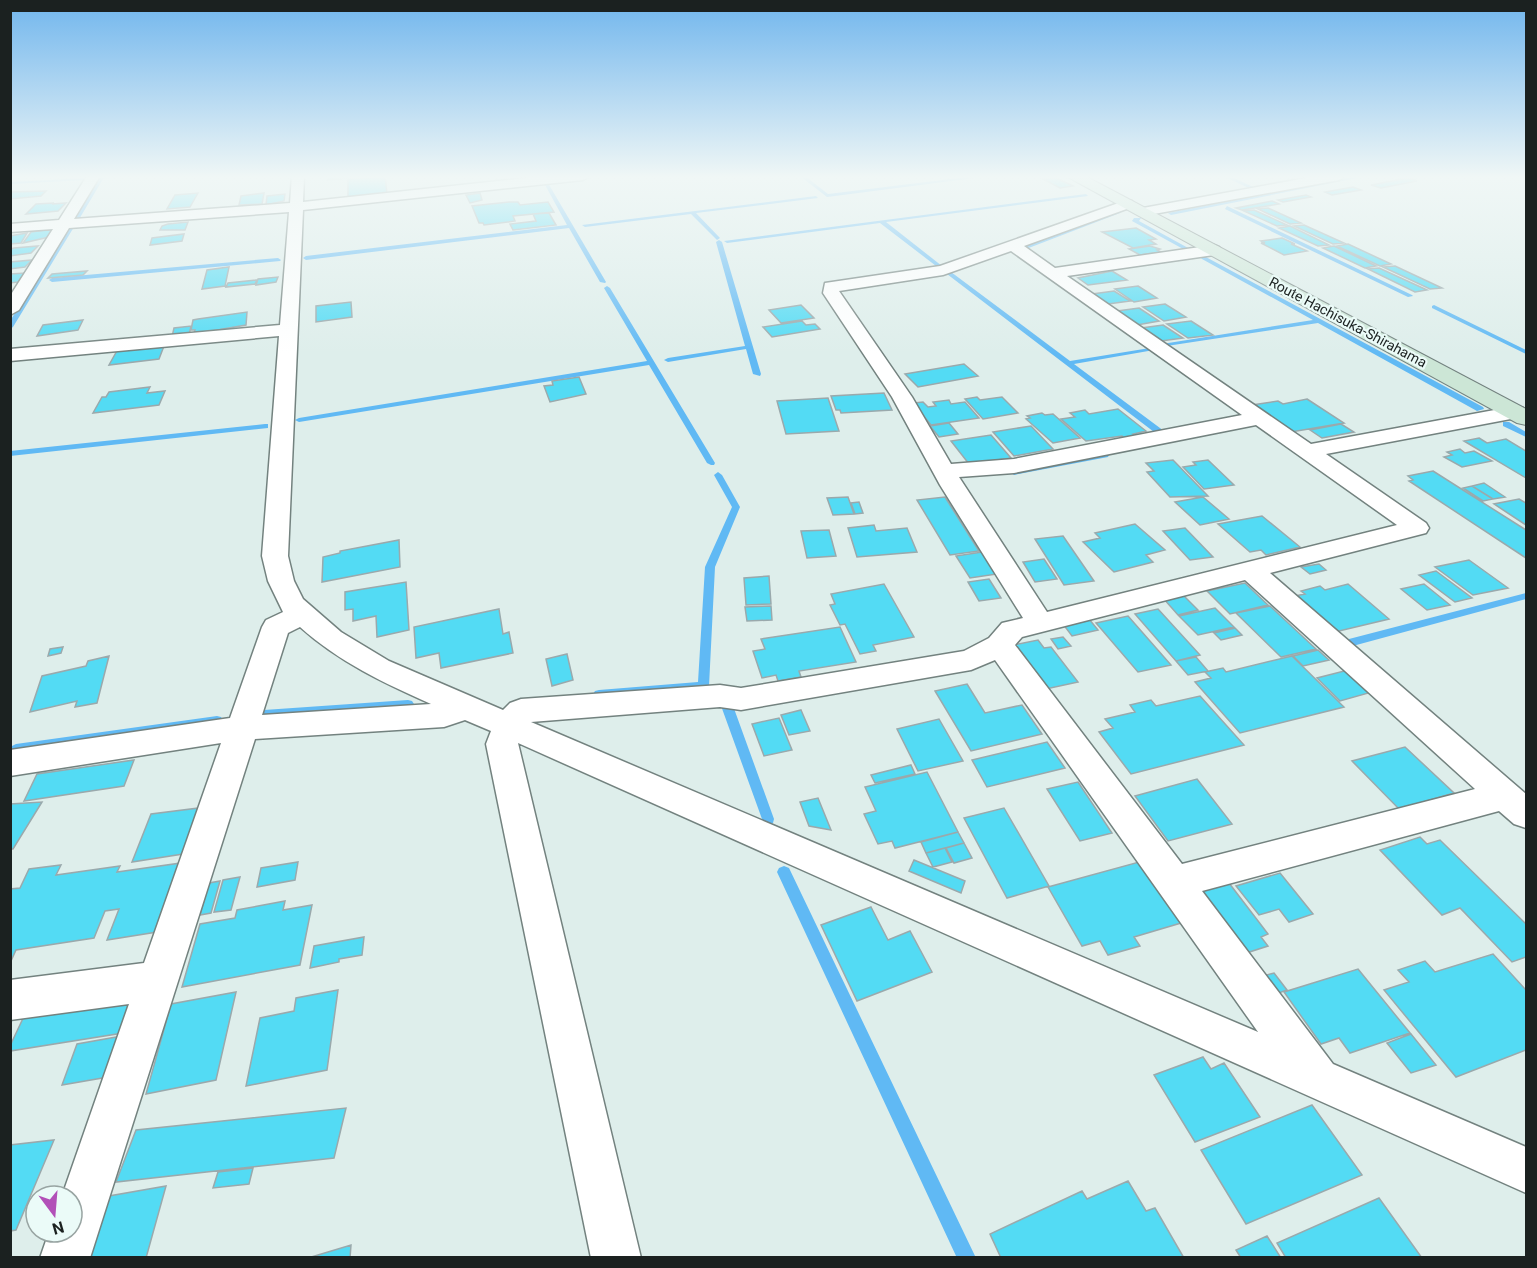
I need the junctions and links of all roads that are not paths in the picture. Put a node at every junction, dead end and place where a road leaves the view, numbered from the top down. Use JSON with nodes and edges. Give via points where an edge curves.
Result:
{"nodes":[{"id":1,"x":56,"y":235,"type":"edge"},
{"id":2,"x":294,"y":235,"type":"edge"},
{"id":3,"x":1044,"y":235,"type":"edge"},
{"id":4,"x":1186,"y":235,"type":"edge"},
{"id":5,"x":1011,"y":245,"type":"junction"},
{"id":6,"x":1214,"y":250,"type":"junction"},
{"id":7,"x":1052,"y":273,"type":"junction"},
{"id":8,"x":17,"y":290,"type":"edge"},
{"id":9,"x":10,"y":310,"type":"edge"},
{"id":10,"x":288,"y":330,"type":"junction"},
{"id":11,"x":10,"y":355,"type":"edge"},
{"id":12,"x":1521,"y":415,"type":"edge"},
{"id":13,"x":1260,"y":418,"type":"junction"},
{"id":14,"x":1307,"y":451,"type":"junction"},
{"id":15,"x":944,"y":471,"type":"junction"},
{"id":16,"x":1250,"y":570,"type":"junction"},
{"id":17,"x":302,"y":615,"type":"junction"},
{"id":18,"x":1040,"y":622,"type":"junction"},
{"id":19,"x":999,"y":645,"type":"junction"},
{"id":20,"x":466,"y":707,"type":"junction"},
{"id":21,"x":509,"y":725,"type":"junction"},
{"id":22,"x":241,"y":728,"type":"junction"},
{"id":23,"x":11,"y":763,"type":"edge"},
{"id":24,"x":1516,"y":804,"type":"edge"},
{"id":25,"x":1173,"y":883,"type":"junction"},
{"id":26,"x":157,"y":981,"type":"junction"},
{"id":27,"x":10,"y":1000,"type":"edge"},
{"id":28,"x":1318,"y":1080,"type":"junction"},
{"id":29,"x":1527,"y":1170,"type":"edge"},
{"id":30,"x":66,"y":1257,"type":"edge"},
{"id":31,"x":616,"y":1257,"type":"edge"}],
"edges":[{"from":1,"to":8,"type":"street"},
{"from":2,"to":10,"type":"street"},
{"from":3,"to":5,"type":"street"},
{"from":4,"to":6,"type":"main road","name":"Route Hachisuka-Shirahama"},
{"from":5,"to":7,"type":"street"},
{"from":5,"to":15,"type":"street","via":[[943,270],[831,287],[831,293],[902,397]]},
{"from":6,"to":7,"type":"street"},
{"from":6,"to":12,"type":"main road","name":"Route Hachisuka-Shirahama"},
{"from":7,"to":13,"type":"street"},
{"from":8,"to":9,"type":"street"},
{"from":10,"to":11,"type":"street"},
{"from":10,"to":17,"type":"street","via":[[275,556],[291,604]]},
{"from":12,"to":14,"type":"street"},
{"from":13,"to":14,"type":"street"},
{"from":13,"to":15,"type":"street","via":[[1014,466]]},
{"from":14,"to":16,"type":"street","via":[[1417,528]]},
{"from":15,"to":18,"type":"street"},
{"from":16,"to":18,"type":"street"},
{"from":16,"to":24,"type":"street"},
{"from":17,"to":20,"type":"street","via":[[331,639],[380,668]]},
{"from":17,"to":22,"type":"street","via":[[276,627]]},
{"from":18,"to":19,"type":"street","via":[[1012,630]]},
{"from":19,"to":21,"type":"street","via":[[971,660],[741,699],[720,696],[521,711]]},
{"from":19,"to":25,"type":"street"},
{"from":20,"to":21,"type":"street"},
{"from":20,"to":22,"type":"street","via":[[444,715]]},
{"from":21,"to":28,"type":"street"},
{"from":21,"to":31,"type":"street","via":[[502,744]]},
{"from":22,"to":23,"type":"street"},
{"from":22,"to":26,"type":"street"},
{"from":24,"to":25,"type":"street"},
{"from":25,"to":28,"type":"street"},
{"from":26,"to":27,"type":"street"},
{"from":26,"to":30,"type":"street"},
{"from":28,"to":29,"type":"street"}]}
